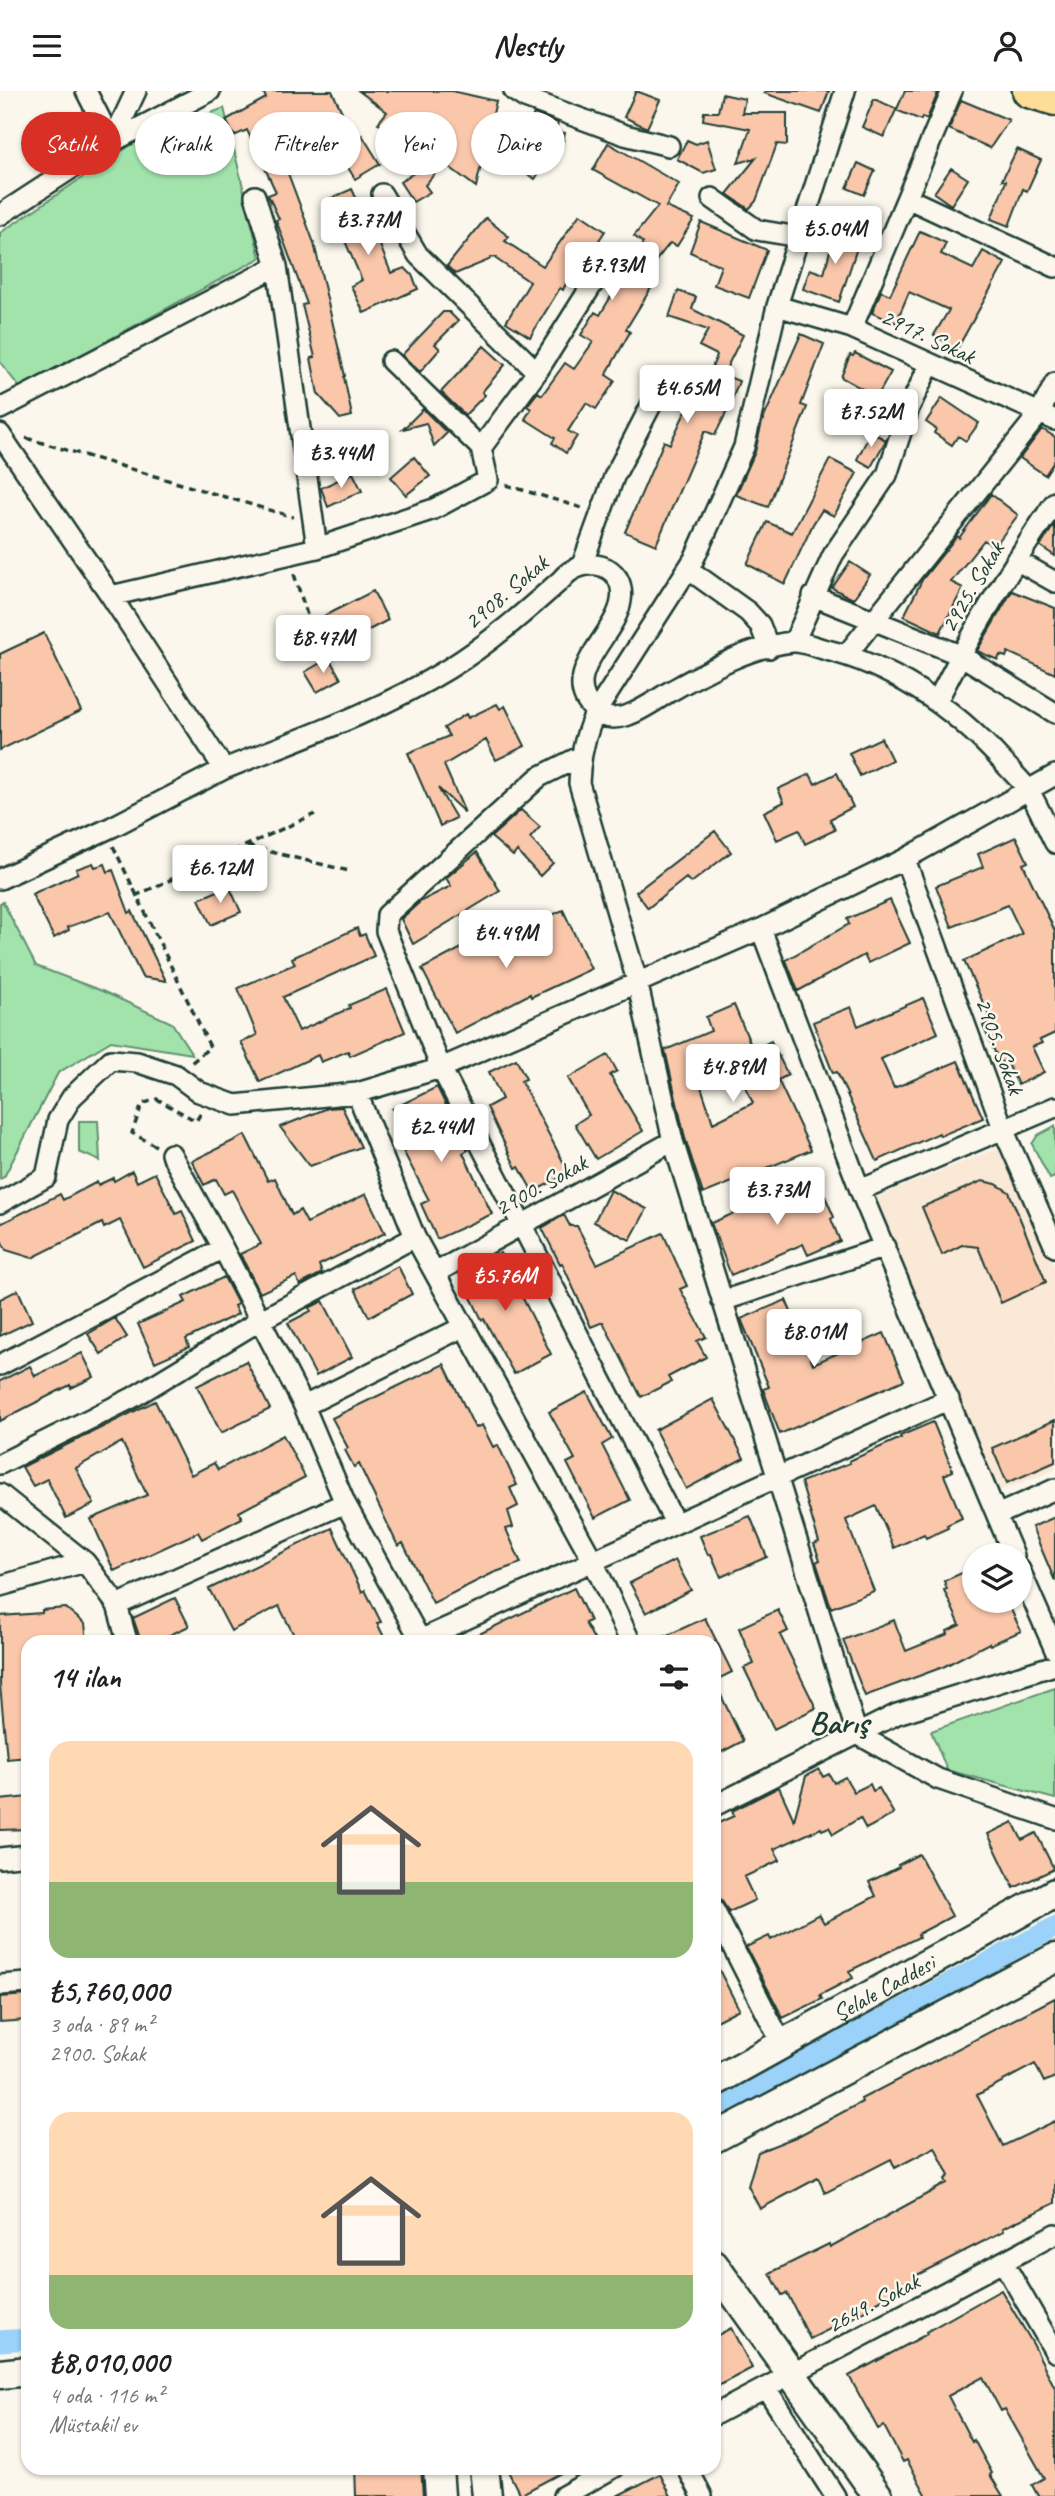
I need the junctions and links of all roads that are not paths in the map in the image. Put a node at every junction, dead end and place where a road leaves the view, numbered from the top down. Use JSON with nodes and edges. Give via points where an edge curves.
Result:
{"nodes":[{"id":1,"x":86,"y":91,"type":"edge"},
{"id":2,"x":136,"y":91,"type":"edge"},
{"id":3,"x":210,"y":91,"type":"edge"},
{"id":4,"x":514,"y":91,"type":"edge"},
{"id":5,"x":845,"y":91,"type":"edge"},
{"id":6,"x":952,"y":91,"type":"edge"},
{"id":7,"x":1029,"y":91,"type":"edge"},
{"id":8,"x":1055,"y":99,"type":"edge"},
{"id":9,"x":97,"y":112,"type":"edge"},
{"id":10,"x":121,"y":124,"type":"edge"},
{"id":11,"x":121,"y":138,"type":"edge"},
{"id":12,"x":668,"y":146,"type":"dead end"},
{"id":13,"x":61,"y":175,"type":"edge"},
{"id":14,"x":382,"y":194,"type":"dead end"},
{"id":15,"x":255,"y":196,"type":"dead end"},
{"id":16,"x":712,"y":198,"type":"dead end"},
{"id":17,"x":906,"y":198,"type":"junction"},
{"id":18,"x":1,"y":213,"type":"edge"},
{"id":19,"x":799,"y":237,"type":"junction"},
{"id":20,"x":277,"y":266,"type":"junction"},
{"id":21,"x":1055,"y":267,"type":"edge"},
{"id":22,"x":592,"y":285,"type":"dead end"},
{"id":23,"x":777,"y":306,"type":"junction"},
{"id":24,"x":852,"y":328,"type":"junction"},
{"id":25,"x":391,"y":361,"type":"dead end"},
{"id":26,"x":930,"y":364,"type":"junction"},
{"id":27,"x":537,"y":372,"type":"junction"},
{"id":28,"x":663,"y":382,"type":"dead end"},
{"id":29,"x":1055,"y":383,"type":"edge"},
{"id":30,"x":0,"y":408,"type":"edge"},
{"id":31,"x":1047,"y":417,"type":"edge"},
{"id":32,"x":0,"y":434,"type":"edge"},
{"id":33,"x":481,"y":448,"type":"junction"},
{"id":34,"x":7,"y":460,"type":"edge"},
{"id":35,"x":1055,"y":502,"type":"edge"},
{"id":36,"x":317,"y":548,"type":"junction"},
{"id":37,"x":1016,"y":560,"type":"junction"},
{"id":38,"x":582,"y":565,"type":"junction"},
{"id":39,"x":688,"y":569,"type":"junction"},
{"id":40,"x":1055,"y":582,"type":"edge"},
{"id":41,"x":111,"y":596,"type":"junction"},
{"id":42,"x":813,"y":596,"type":"junction"},
{"id":43,"x":874,"y":621,"type":"junction"},
{"id":44,"x":794,"y":642,"type":"junction"},
{"id":45,"x":769,"y":648,"type":"junction"},
{"id":46,"x":847,"y":654,"type":"junction"},
{"id":47,"x":960,"y":655,"type":"junction"},
{"id":48,"x":937,"y":701,"type":"junction"},
{"id":49,"x":596,"y":712,"type":"junction"},
{"id":50,"x":1055,"y":713,"type":"edge"},
{"id":51,"x":581,"y":756,"type":"junction"},
{"id":52,"x":224,"y":769,"type":"junction"},
{"id":53,"x":1055,"y":775,"type":"edge"},
{"id":54,"x":1029,"y":791,"type":"junction"},
{"id":55,"x":1055,"y":843,"type":"edge"},
{"id":56,"x":905,"y":859,"type":"junction"},
{"id":57,"x":0,"y":879,"type":"edge"},
{"id":58,"x":761,"y":929,"type":"junction"},
{"id":59,"x":636,"y":981,"type":"junction"},
{"id":60,"x":441,"y":1068,"type":"junction"},
{"id":61,"x":356,"y":1093,"type":"junction"},
{"id":62,"x":1055,"y":1107,"type":"edge"},
{"id":63,"x":1004,"y":1131,"type":"junction"},
{"id":64,"x":673,"y":1141,"type":"junction"},
{"id":65,"x":171,"y":1154,"type":"road end"},
{"id":66,"x":860,"y":1190,"type":"junction"},
{"id":67,"x":0,"y":1203,"type":"edge"},
{"id":68,"x":522,"y":1223,"type":"junction"},
{"id":69,"x":415,"y":1237,"type":"junction"},
{"id":70,"x":885,"y":1247,"type":"junction"},
{"id":71,"x":1055,"y":1247,"type":"edge"},
{"id":72,"x":223,"y":1248,"type":"junction"},
{"id":73,"x":435,"y":1273,"type":"junction"},
{"id":74,"x":722,"y":1301,"type":"junction"},
{"id":75,"x":259,"y":1321,"type":"junction"},
{"id":76,"x":465,"y":1326,"type":"junction"},
{"id":77,"x":0,"y":1365,"type":"edge"},
{"id":78,"x":949,"y":1399,"type":"junction"},
{"id":79,"x":304,"y":1406,"type":"junction"},
{"id":80,"x":0,"y":1464,"type":"edge"},
{"id":81,"x":776,"y":1476,"type":"junction"},
{"id":82,"x":1055,"y":1489,"type":"edge"},
{"id":83,"x":0,"y":1495,"type":"edge"},
{"id":84,"x":345,"y":1503,"type":"junction"},
{"id":85,"x":997,"y":1515,"type":"junction"},
{"id":86,"x":675,"y":1523,"type":"junction"},
{"id":87,"x":1009,"y":1543,"type":"edge"},
{"id":88,"x":593,"y":1561,"type":"junction"},
{"id":89,"x":85,"y":1562,"type":"junction"},
{"id":90,"x":0,"y":1586,"type":"edge"},
{"id":91,"x":1032,"y":1597,"type":"edge"},
{"id":92,"x":117,"y":1605,"type":"junction"},
{"id":93,"x":125,"y":1635,"type":"edge"},
{"id":94,"x":418,"y":1635,"type":"edge"},
{"id":95,"x":434,"y":1635,"type":"edge"},
{"id":96,"x":627,"y":1635,"type":"edge"},
{"id":97,"x":1055,"y":1650,"type":"edge"},
{"id":98,"x":1055,"y":1665,"type":"edge"},
{"id":99,"x":856,"y":1734,"type":"junction"},
{"id":100,"x":721,"y":1802,"type":"edge"},
{"id":101,"x":1055,"y":1819,"type":"edge"},
{"id":102,"x":21,"y":1856,"type":"edge"},
{"id":103,"x":0,"y":1858,"type":"edge"},
{"id":104,"x":1055,"y":1893,"type":"edge"},
{"id":105,"x":721,"y":1924,"type":"edge"},
{"id":106,"x":1055,"y":1958,"type":"edge"},
{"id":107,"x":21,"y":1984,"type":"edge"},
{"id":108,"x":0,"y":1985,"type":"edge"},
{"id":109,"x":782,"y":2044,"type":"junction"},
{"id":110,"x":721,"y":2079,"type":"edge"},
{"id":111,"x":721,"y":2134,"type":"edge"},
{"id":112,"x":1055,"y":2234,"type":"edge"},
{"id":113,"x":1003,"y":2262,"type":"junction"},
{"id":114,"x":721,"y":2275,"type":"edge"},
{"id":115,"x":1055,"y":2351,"type":"edge"},
{"id":116,"x":21,"y":2372,"type":"edge"},
{"id":117,"x":0,"y":2374,"type":"edge"},
{"id":118,"x":792,"y":2374,"type":"junction"},
{"id":119,"x":766,"y":2388,"type":"junction"},
{"id":120,"x":721,"y":2411,"type":"edge"},
{"id":121,"x":439,"y":2475,"type":"edge"},
{"id":122,"x":485,"y":2475,"type":"edge"},
{"id":123,"x":601,"y":2475,"type":"edge"},
{"id":124,"x":691,"y":2475,"type":"edge"},
{"id":125,"x":440,"y":2496,"type":"edge"},
{"id":126,"x":487,"y":2496,"type":"edge"},
{"id":127,"x":563,"y":2496,"type":"edge"},
{"id":128,"x":702,"y":2496,"type":"edge"},
{"id":129,"x":835,"y":2496,"type":"edge"},
{"id":130,"x":878,"y":2496,"type":"edge"}],
"edges":[{"from":1,"to":9,"type":"street"},
{"from":2,"to":10,"type":"street"},
{"from":3,"to":11,"type":"street"},
{"from":4,"to":12,"type":"street","via":[[625,135]]},
{"from":5,"to":19,"type":"street"},
{"from":6,"to":17,"type":"street"},
{"from":7,"to":8,"type":"main road"},
{"from":13,"to":18,"type":"street"},
{"from":14,"to":27,"type":"street","via":[[418,254]]},
{"from":15,"to":20,"type":"street"},
{"from":16,"to":19,"type":"street","via":[[757,230]]},
{"from":17,"to":21,"type":"street"},
{"from":17,"to":24,"type":"street"},
{"from":19,"to":23,"type":"street"},
{"from":20,"to":30,"type":"street"},
{"from":20,"to":36,"type":"street"},
{"from":22,"to":27,"type":"street"},
{"from":23,"to":24,"type":"street","name":"2917. Sokak"},
{"from":23,"to":39,"type":"street","via":[[744,447]]},
{"from":24,"to":26,"type":"street","name":"2917. Sokak"},
{"from":25,"to":33,"type":"street"},
{"from":26,"to":31,"type":"street","name":"2917. Sokak"},
{"from":26,"to":42,"type":"street","via":[[909,408],[887,475],[833,555]]},
{"from":27,"to":33,"type":"street"},
{"from":28,"to":38,"type":"street","via":[[614,477]]},
{"from":29,"to":31,"type":"street"},
{"from":31,"to":43,"type":"street"},
{"from":32,"to":34,"type":"street"},
{"from":33,"to":36,"type":"street","via":[[488,480],[434,509]]},
{"from":34,"to":41,"type":"street"},
{"from":35,"to":37,"type":"street","name":"2925. Sokak"},
{"from":36,"to":41,"type":"street"},
{"from":37,"to":40,"type":"street"},
{"from":37,"to":47,"type":"street","name":"2925. Sokak"},
{"from":38,"to":49,"type":"street","name":"2908. Sokak","via":[[607,569],[622,595],[616,615],[583,671],[584,696]]},
{"from":38,"to":52,"type":"street","name":"2908. Sokak","via":[[568,572],[508,627],[448,669],[381,705]]},
{"from":39,"to":45,"type":"street","via":[[748,613],[760,625]]},
{"from":39,"to":49,"type":"street"},
{"from":41,"to":52,"type":"street"},
{"from":42,"to":43,"type":"street"},
{"from":42,"to":44,"type":"street"},
{"from":43,"to":46,"type":"street"},
{"from":43,"to":47,"type":"street"},
{"from":44,"to":45,"type":"street"},
{"from":44,"to":46,"type":"street"},
{"from":45,"to":49,"type":"street","via":[[705,672],[635,712],[612,720]]},
{"from":46,"to":48,"type":"street","via":[[891,673]]},
{"from":47,"to":48,"type":"street","name":"2925. Sokak"},
{"from":47,"to":50,"type":"street"},
{"from":48,"to":54,"type":"street","via":[[981,738]]},
{"from":49,"to":51,"type":"street"},
{"from":51,"to":59,"type":"street","via":[[579,783]]},
{"from":51,"to":60,"type":"street","via":[[539,777],[387,915],[386,932]]},
{"from":52,"to":57,"type":"street","name":"2908. Sokak"},
{"from":53,"to":54,"type":"street"},
{"from":54,"to":55,"type":"street"},
{"from":54,"to":56,"type":"street"},
{"from":56,"to":58,"type":"street"},
{"from":56,"to":63,"type":"street","name":"2905. Sokak"},
{"from":58,"to":59,"type":"street"},
{"from":58,"to":66,"type":"street"},
{"from":59,"to":60,"type":"street"},
{"from":59,"to":64,"type":"street"},
{"from":60,"to":61,"type":"street"},
{"from":60,"to":68,"type":"street"},
{"from":61,"to":67,"type":"street","via":[[235,1105],[199,1092],[176,1076],[137,1062],[111,1059],[72,1097],[58,1120],[46,1177]]},
{"from":61,"to":69,"type":"street"},
{"from":62,"to":63,"type":"street"},
{"from":63,"to":66,"type":"street"},
{"from":63,"to":71,"type":"street","name":"2905. Sokak"},
{"from":64,"to":68,"type":"street","name":"2900. Sokak"},
{"from":64,"to":74,"type":"street"},
{"from":65,"to":72,"type":"street"},
{"from":66,"to":70,"type":"street"},
{"from":68,"to":73,"type":"street","name":"2900. Sokak"},
{"from":68,"to":86,"type":"street"},
{"from":69,"to":73,"type":"street"},
{"from":69,"to":75,"type":"street"},
{"from":70,"to":74,"type":"street"},
{"from":70,"to":78,"type":"street"},
{"from":72,"to":75,"type":"street"},
{"from":72,"to":77,"type":"street"},
{"from":73,"to":76,"type":"street"},
{"from":74,"to":81,"type":"street"},
{"from":75,"to":79,"type":"street"},
{"from":75,"to":80,"type":"street","via":[[132,1398]]},
{"from":76,"to":79,"type":"street"},
{"from":76,"to":88,"type":"street"},
{"from":78,"to":81,"type":"street"},
{"from":78,"to":85,"type":"street"},
{"from":79,"to":84,"type":"street"},
{"from":81,"to":86,"type":"street"},
{"from":81,"to":99,"type":"street"},
{"from":82,"to":85,"type":"street"},
{"from":83,"to":89,"type":"street"},
{"from":84,"to":92,"type":"street"},
{"from":84,"to":94,"type":"street"},
{"from":85,"to":87,"type":"street"},
{"from":86,"to":88,"type":"street"},
{"from":88,"to":95,"type":"street"},
{"from":88,"to":96,"type":"street"},
{"from":89,"to":90,"type":"street"},
{"from":89,"to":92,"type":"street"},
{"from":91,"to":97,"type":"street"},
{"from":92,"to":93,"type":"street"},
{"from":98,"to":99,"type":"street","via":[[897,1714]]},
{"from":99,"to":100,"type":"street"},
{"from":99,"to":101,"type":"street","via":[[938,1779]]},
{"from":102,"to":103,"type":"street"},
{"from":104,"to":109,"type":"street","name":"Şelale Caddesi"},
{"from":105,"to":109,"type":"street"},
{"from":106,"to":111,"type":"street"},
{"from":107,"to":108,"type":"street"},
{"from":109,"to":110,"type":"street","name":"Şelale Caddesi"},
{"from":112,"to":113,"type":"street","name":"2649. Sokak"},
{"from":113,"to":115,"type":"street"},
{"from":113,"to":118,"type":"street","name":"2649. Sokak"},
{"from":114,"to":118,"type":"street"},
{"from":116,"to":117,"type":"street"},
{"from":118,"to":119,"type":"street","name":"2649. Sokak"},
{"from":118,"to":130,"type":"street"},
{"from":119,"to":120,"type":"street","name":"2649. Sokak"},
{"from":119,"to":129,"type":"street"},
{"from":121,"to":125,"type":"street"},
{"from":122,"to":126,"type":"street"},
{"from":123,"to":127,"type":"street"},
{"from":124,"to":128,"type":"street"}]}
